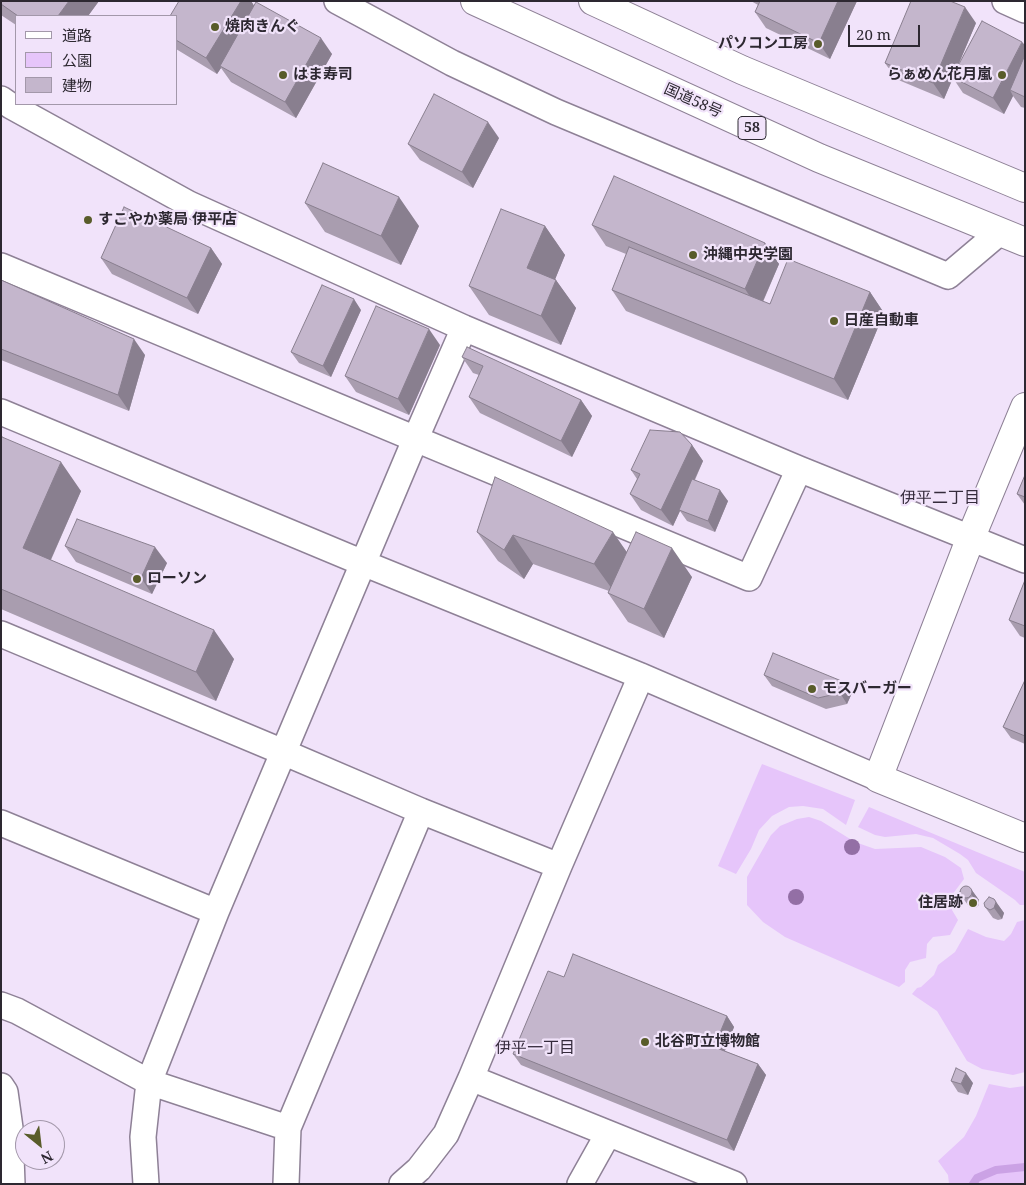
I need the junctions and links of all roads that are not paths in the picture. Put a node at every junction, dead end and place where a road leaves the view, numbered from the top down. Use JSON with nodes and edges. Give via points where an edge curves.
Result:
{"nodes":[{"id":1,"x":337,"y":1,"type":"edge"},
{"id":2,"x":475,"y":1,"type":"edge"},
{"id":3,"x":593,"y":1,"type":"edge"},
{"id":4,"x":1005,"y":1,"type":"edge"},
{"id":5,"x":1025,"y":10,"type":"edge"},
{"id":6,"x":4,"y":108,"type":"edge"},
{"id":7,"x":1025,"y":188,"type":"edge"},
{"id":8,"x":1000,"y":232,"type":"junction"},
{"id":9,"x":1025,"y":242,"type":"edge"},
{"id":10,"x":1,"y":266,"type":"edge"},
{"id":11,"x":464,"y":328,"type":"junction"},
{"id":12,"x":1025,"y":407,"type":"edge"},
{"id":13,"x":1,"y":412,"type":"edge"},
{"id":14,"x":415,"y":440,"type":"junction"},
{"id":15,"x":799,"y":468,"type":"junction"},
{"id":16,"x":971,"y":537,"type":"junction"},
{"id":17,"x":1025,"y":560,"type":"edge"},
{"id":18,"x":363,"y":563,"type":"junction"},
{"id":19,"x":1,"y":634,"type":"edge"},
{"id":20,"x":641,"y":676,"type":"junction"},
{"id":21,"x":283,"y":752,"type":"junction"},
{"id":22,"x":878,"y":778,"type":"junction"},
{"id":23,"x":421,"y":811,"type":"junction"},
{"id":24,"x":1,"y":823,"type":"edge"},
{"id":25,"x":1025,"y":838,"type":"edge"},
{"id":26,"x":559,"y":866,"type":"junction"},
{"id":27,"x":216,"y":912,"type":"junction"},
{"id":28,"x":1,"y":1005,"type":"edge"},
{"id":29,"x":471,"y":1078,"type":"junction"},
{"id":30,"x":149,"y":1082,"type":"junction"},
{"id":31,"x":1,"y":1086,"type":"edge"},
{"id":32,"x":288,"y":1128,"type":"junction"},
{"id":33,"x":608,"y":1134,"type":"junction"},
{"id":34,"x":12,"y":1184,"type":"edge"},
{"id":35,"x":146,"y":1184,"type":"edge"},
{"id":36,"x":286,"y":1184,"type":"edge"},
{"id":37,"x":402,"y":1184,"type":"edge"},
{"id":38,"x":580,"y":1184,"type":"edge"},
{"id":39,"x":734,"y":1184,"type":"edge"}],
"edges":[{"from":1,"to":8,"type":"street","via":[[452,63],[556,112],[948,276]]},
{"from":2,"to":8,"type":"main road","name":"国道58号","number":"58","via":[[819,158]]},
{"from":3,"to":7,"type":"main road","via":[[742,70]]},
{"from":4,"to":5,"type":"street"},
{"from":6,"to":11,"type":"street","via":[[188,204]]},
{"from":8,"to":9,"type":"main road","name":"国道58号","number":"58"},
{"from":10,"to":14,"type":"street"},
{"from":11,"to":14,"type":"street"},
{"from":11,"to":15,"type":"street"},
{"from":12,"to":16,"type":"main road"},
{"from":13,"to":18,"type":"street"},
{"from":14,"to":15,"type":"street","via":[[749,578]]},
{"from":14,"to":18,"type":"street"},
{"from":15,"to":16,"type":"street"},
{"from":16,"to":17,"type":"street"},
{"from":16,"to":22,"type":"main road"},
{"from":18,"to":20,"type":"street"},
{"from":18,"to":21,"type":"street"},
{"from":19,"to":21,"type":"street"},
{"from":20,"to":22,"type":"street"},
{"from":20,"to":26,"type":"street"},
{"from":21,"to":23,"type":"street"},
{"from":21,"to":27,"type":"street"},
{"from":22,"to":25,"type":"main road"},
{"from":23,"to":26,"type":"street"},
{"from":23,"to":32,"type":"street"},
{"from":24,"to":27,"type":"street"},
{"from":26,"to":29,"type":"street"},
{"from":27,"to":30,"type":"street"},
{"from":28,"to":30,"type":"street"},
{"from":29,"to":33,"type":"street"},
{"from":29,"to":37,"type":"street","via":[[446,1134],[420,1170]]},
{"from":30,"to":32,"type":"street"},
{"from":30,"to":35,"type":"street","via":[[143,1137]]},
{"from":31,"to":34,"type":"street","via":[[5,1092],[10,1128]]},
{"from":32,"to":36,"type":"street"},
{"from":33,"to":38,"type":"street"},
{"from":33,"to":39,"type":"street"}]}
